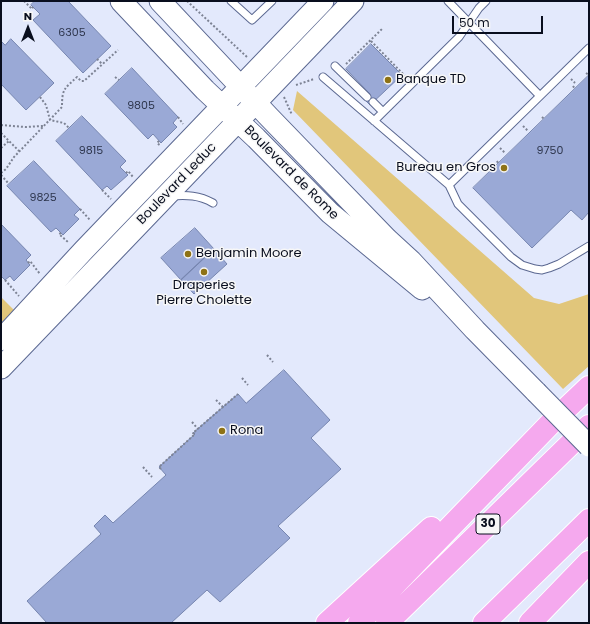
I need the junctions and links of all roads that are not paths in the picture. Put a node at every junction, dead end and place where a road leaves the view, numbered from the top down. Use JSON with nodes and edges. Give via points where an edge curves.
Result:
{"nodes":[{"id":1,"x":121,"y":1,"type":"edge"},
{"id":2,"x":160,"y":1,"type":"edge"},
{"id":3,"x":231,"y":1,"type":"edge"},
{"id":4,"x":271,"y":1,"type":"edge"},
{"id":5,"x":323,"y":1,"type":"edge"},
{"id":6,"x":353,"y":1,"type":"edge"},
{"id":7,"x":448,"y":1,"type":"edge"},
{"id":8,"x":486,"y":1,"type":"edge"},
{"id":9,"x":468,"y":22,"type":"junction"},
{"id":10,"x":589,"y":48,"type":"edge"},
{"id":11,"x":335,"y":66,"type":"dead end"},
{"id":12,"x":323,"y":77,"type":"road end"},
{"id":13,"x":241,"y":87,"type":"junction"},
{"id":14,"x":540,"y":96,"type":"junction"},
{"id":15,"x":367,"y":97,"type":"dead end"},
{"id":16,"x":373,"y":102,"type":"dead end"},
{"id":17,"x":255,"y":103,"type":"junction"},
{"id":18,"x":222,"y":106,"type":"junction"},
{"id":19,"x":383,"y":112,"type":"junction"},
{"id":20,"x":237,"y":121,"type":"junction"},
{"id":21,"x":374,"y":121,"type":"junction"},
{"id":22,"x":449,"y":185,"type":"junction"},
{"id":23,"x":165,"y":196,"type":"junction"},
{"id":24,"x":213,"y":203,"type":"dead end"},
{"id":25,"x":589,"y":246,"type":"edge"},
{"id":26,"x":475,"y":330,"type":"junction"},
{"id":27,"x":1,"y":340,"type":"edge"},
{"id":28,"x":1,"y":368,"type":"edge"},
{"id":29,"x":589,"y":387,"type":"edge"},
{"id":30,"x":550,"y":424,"type":"junction"},
{"id":31,"x":589,"y":426,"type":"edge"},
{"id":32,"x":589,"y":446,"type":"edge"},
{"id":33,"x":589,"y":520,"type":"edge"},
{"id":34,"x":589,"y":562,"type":"edge"},
{"id":35,"x":327,"y":623,"type":"edge"},
{"id":36,"x":359,"y":623,"type":"edge"},
{"id":37,"x":387,"y":623,"type":"edge"},
{"id":38,"x":484,"y":623,"type":"edge"},
{"id":39,"x":530,"y":623,"type":"edge"}],
"edges":[{"from":1,"to":18,"type":"main road","name":"Boulevard de Rome"},
{"from":2,"to":13,"type":"main road","name":"Boulevard de Rome"},
{"from":3,"to":4,"type":"lane","via":[[252,20]]},
{"from":5,"to":13,"type":"main road","name":"Boulevard Leduc"},
{"from":6,"to":17,"type":"main road","name":"Boulevard Leduc"},
{"from":7,"to":9,"type":"lane"},
{"from":8,"to":9,"type":"lane"},
{"from":9,"to":14,"type":"lane"},
{"from":9,"to":19,"type":"lane","via":[[459,37]]},
{"from":10,"to":14,"type":"lane"},
{"from":11,"to":15,"type":"lane"},
{"from":12,"to":21,"type":"lane"},
{"from":13,"to":17,"type":"main road","name":"Boulevard de Rome"},
{"from":13,"to":18,"type":"main road","name":"Boulevard Leduc"},
{"from":14,"to":22,"type":"lane"},
{"from":16,"to":19,"type":"lane"},
{"from":17,"to":20,"type":"main road","name":"Boulevard Leduc"},
{"from":17,"to":26,"type":"main road","name":"Boulevard de Rome","via":[[411,261]]},
{"from":18,"to":20,"type":"main road","name":"Boulevard de Rome"},
{"from":18,"to":27,"type":"main road","name":"Boulevard Leduc"},
{"from":19,"to":21,"type":"lane"},
{"from":20,"to":23,"type":"main road","name":"Boulevard Leduc"},
{"from":20,"to":26,"type":"main road","name":"Boulevard de Rome","via":[[335,218]]},
{"from":21,"to":22,"type":"lane"},
{"from":22,"to":25,"type":"lane","via":[[458,204],[522,265],[542,270],[559,264]]},
{"from":23,"to":24,"type":"lane","via":[[192,195]]},
{"from":23,"to":28,"type":"main road","name":"Boulevard Leduc"},
{"from":26,"to":32,"type":"main road","name":"Boulevard de Rome","bridge":true},
{"from":29,"to":30,"type":"highway"},
{"from":30,"to":35,"type":"highway"},
{"from":30,"to":36,"type":"highway"},
{"from":31,"to":37,"type":"highway","number":"30"},
{"from":33,"to":38,"type":"highway"},
{"from":34,"to":39,"type":"highway"}]}
